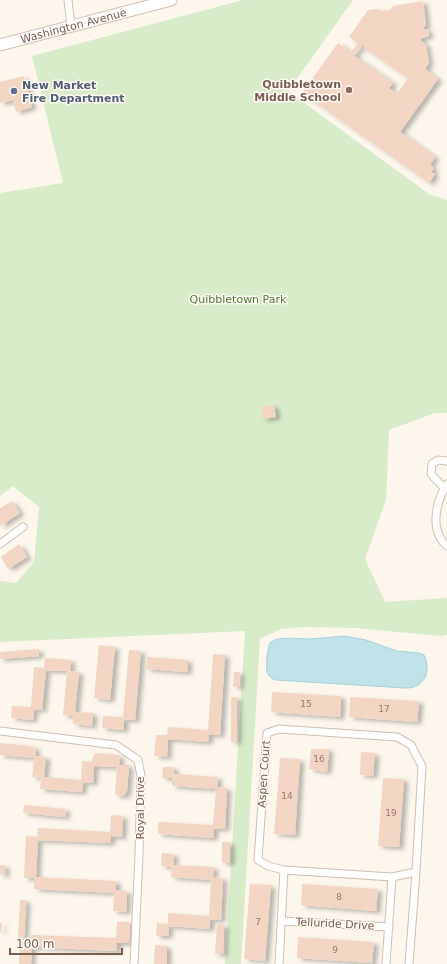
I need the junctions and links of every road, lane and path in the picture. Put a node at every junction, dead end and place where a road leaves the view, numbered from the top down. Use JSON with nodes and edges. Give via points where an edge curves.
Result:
{"nodes":[{"id":1,"x":68,"y":0,"type":"edge"},
{"id":2,"x":171,"y":0,"type":"edge"},
{"id":3,"x":154,"y":2,"type":"edge"},
{"id":4,"x":71,"y":27,"type":"junction"},
{"id":5,"x":0,"y":45,"type":"edge"},
{"id":6,"x":447,"y":462,"type":"edge"},
{"id":7,"x":446,"y":486,"type":"edge"},
{"id":8,"x":23,"y":527,"type":"dead end"},
{"id":9,"x":0,"y":544,"type":"edge"},
{"id":10,"x":447,"y":546,"type":"edge"},
{"id":11,"x":0,"y":731,"type":"edge"},
{"id":12,"x":284,"y":870,"type":"junction"},
{"id":13,"x":416,"y":872,"type":"junction"},
{"id":14,"x":392,"y":877,"type":"junction"},
{"id":15,"x":282,"y":921,"type":"junction"},
{"id":16,"x":389,"y":927,"type":"junction"},
{"id":17,"x":134,"y":964,"type":"edge"},
{"id":18,"x":279,"y":964,"type":"edge"},
{"id":19,"x":386,"y":964,"type":"edge"},
{"id":20,"x":409,"y":964,"type":"edge"}],
"edges":[{"from":1,"to":4,"type":"street"},
{"from":2,"to":3,"type":"main road","name":"Washington Avenue"},
{"from":3,"to":4,"type":"main road","name":"Washington Avenue"},
{"from":4,"to":5,"type":"main road","name":"Washington Avenue"},
{"from":6,"to":7,"type":"street","via":[[438,460],[432,464],[431,474]]},
{"from":7,"to":10,"type":"street","via":[[437,510],[436,521],[439,537]]},
{"from":8,"to":9,"type":"street"},
{"from":11,"to":17,"type":"street","name":"Royal Drive","via":[[116,745],[138,760],[141,776]]},
{"from":12,"to":13,"type":"street","name":"Aspen Court","via":[[268,866],[258,860],[266,733],[279,729],[397,737],[411,745],[422,766]]},
{"from":12,"to":14,"type":"street","name":"Aspen Court"},
{"from":12,"to":15,"type":"street"},
{"from":13,"to":14,"type":"street","name":"Aspen Court"},
{"from":13,"to":20,"type":"street","name":"Aspen Court"},
{"from":14,"to":16,"type":"street"},
{"from":15,"to":16,"type":"street","name":"Telluride Drive"},
{"from":15,"to":18,"type":"street"},
{"from":16,"to":19,"type":"street"}]}
